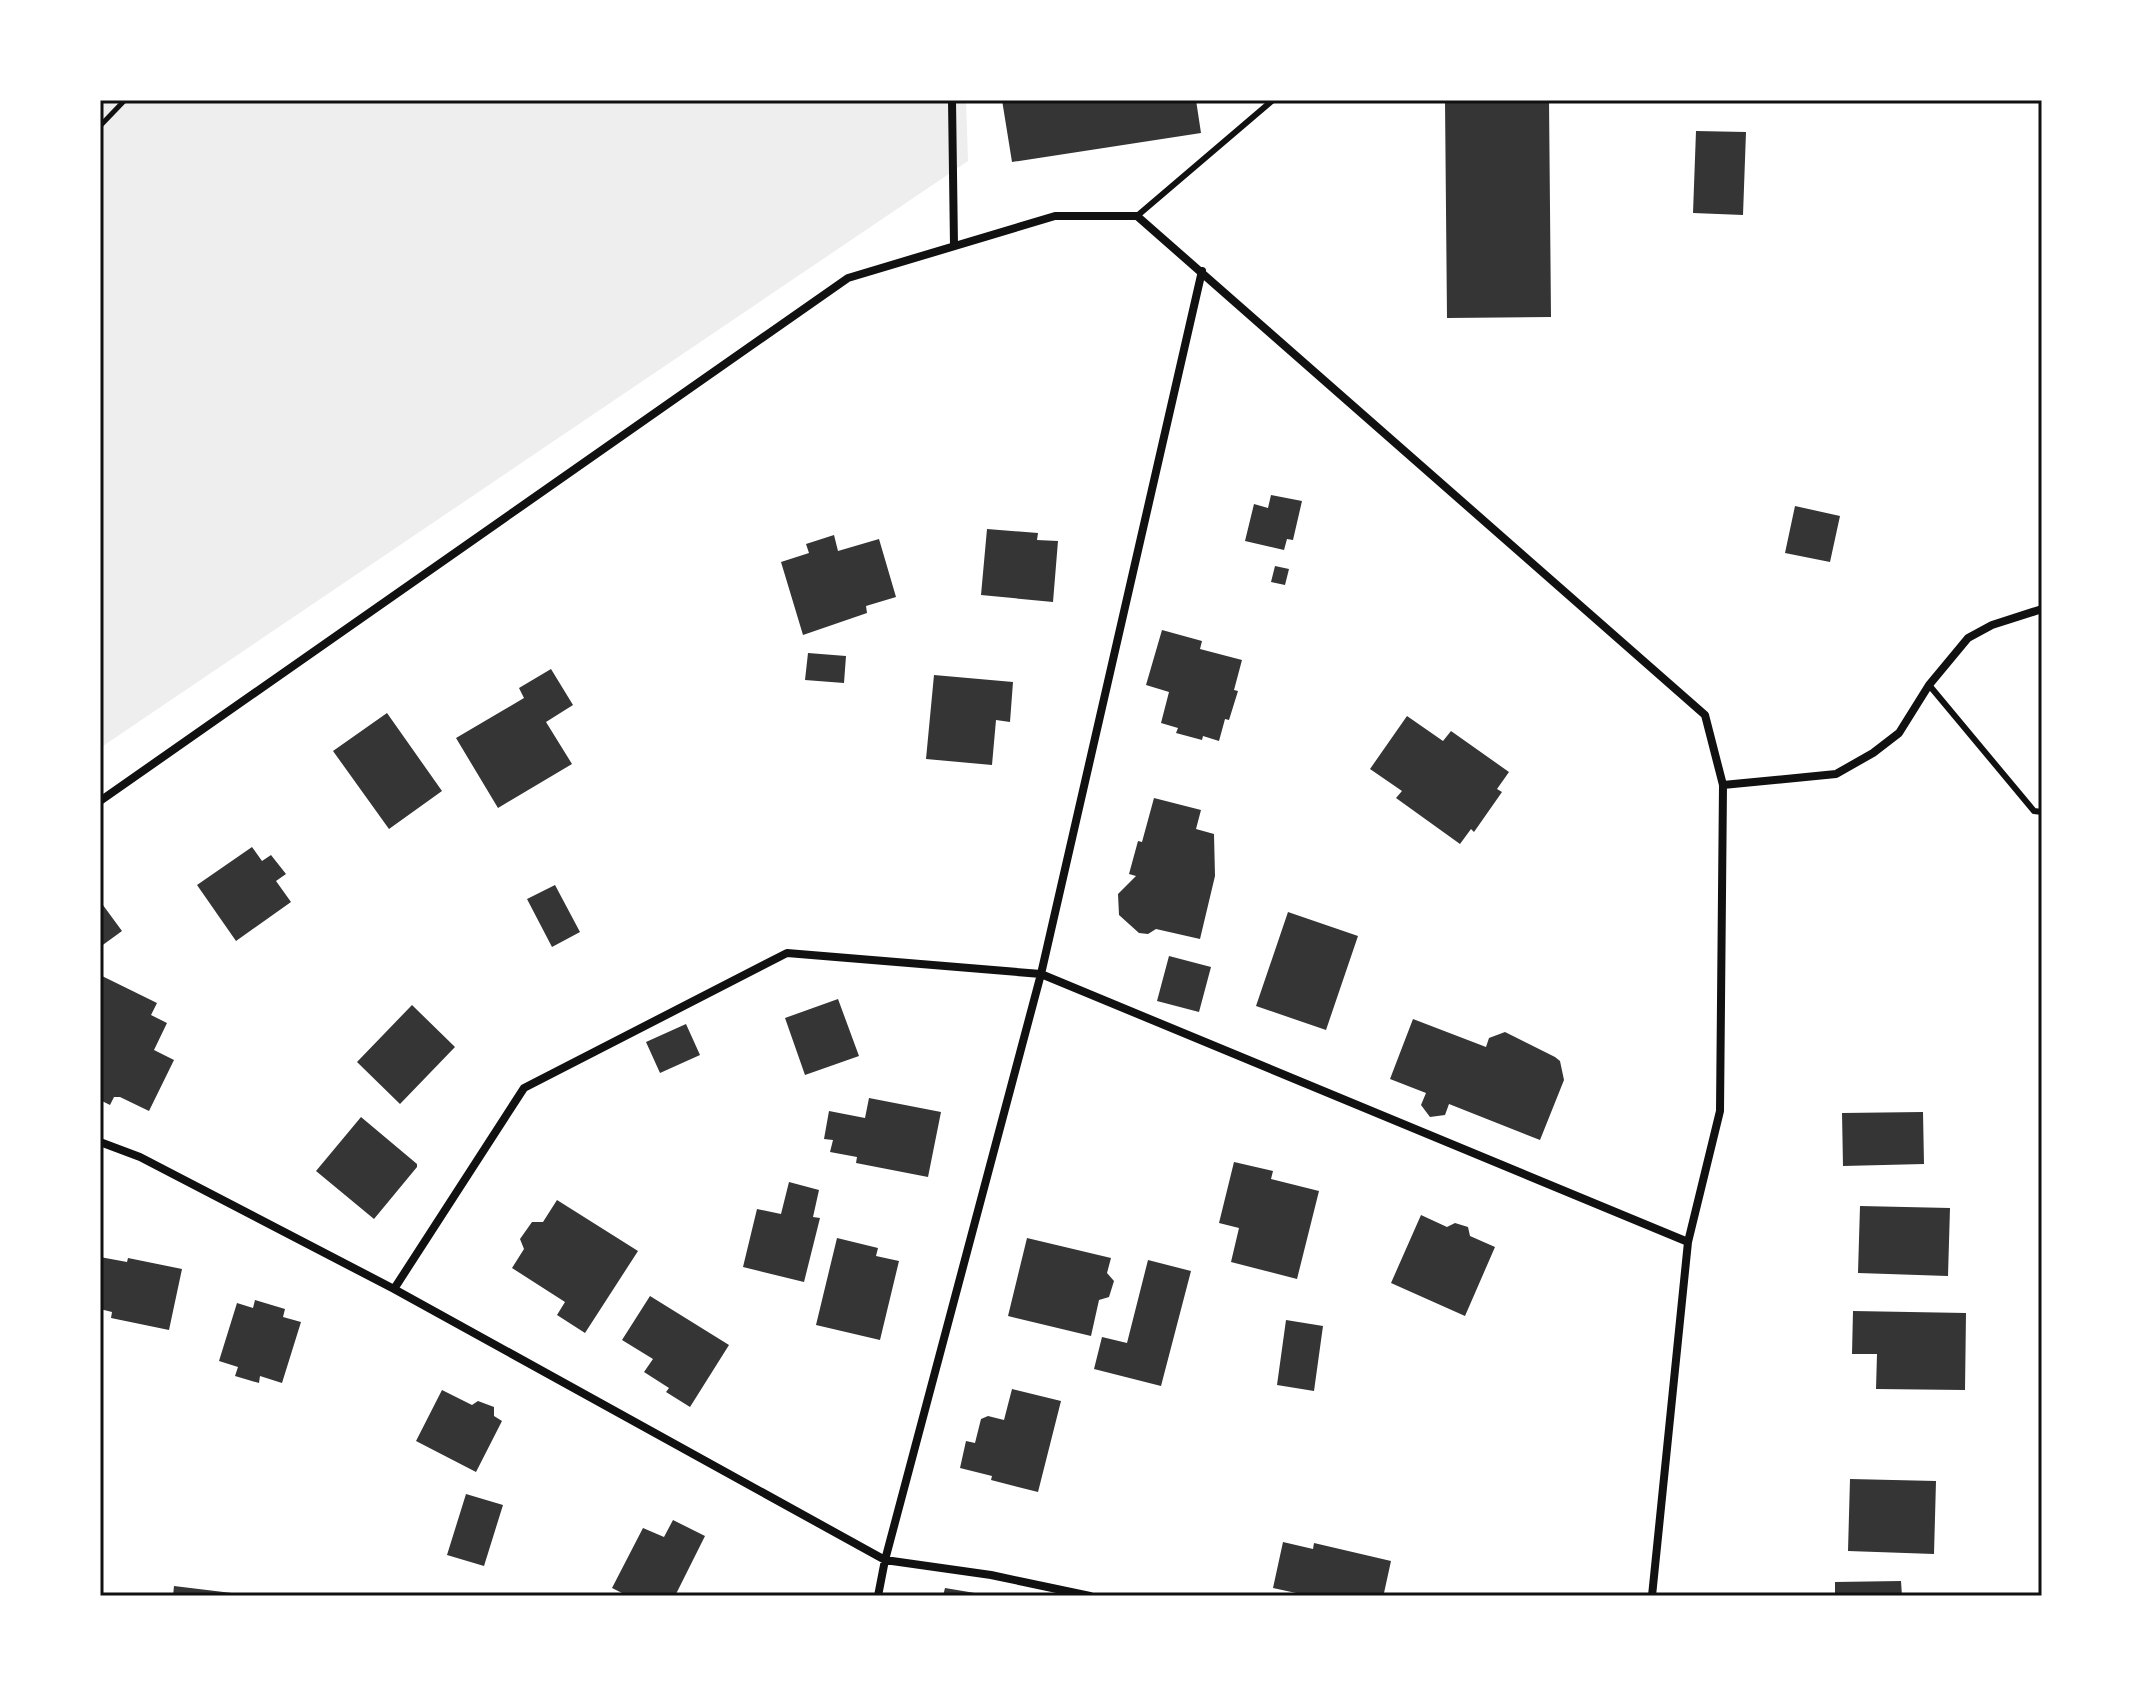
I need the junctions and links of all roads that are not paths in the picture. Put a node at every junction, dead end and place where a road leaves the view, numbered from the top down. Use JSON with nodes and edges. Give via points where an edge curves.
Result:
{"nodes":[{"id":1,"x":952,"y":100,"type":"edge"},
{"id":2,"x":1273,"y":100,"type":"edge"},
{"id":3,"x":1137,"y":216,"type":"junction"},
{"id":4,"x":954,"y":246,"type":"junction"},
{"id":5,"x":1202,"y":271,"type":"junction"},
{"id":6,"x":2042,"y":609,"type":"edge"},
{"id":7,"x":1929,"y":685,"type":"junction"},
{"id":8,"x":1723,"y":785,"type":"junction"},
{"id":9,"x":100,"y":801,"type":"edge"},
{"id":10,"x":2042,"y":812,"type":"edge"},
{"id":11,"x":1041,"y":974,"type":"junction"},
{"id":12,"x":100,"y":1142,"type":"edge"},
{"id":13,"x":1688,"y":1242,"type":"junction"},
{"id":14,"x":394,"y":1289,"type":"junction"},
{"id":15,"x":885,"y":1560,"type":"junction"},
{"id":16,"x":878,"y":1596,"type":"edge"},
{"id":17,"x":1090,"y":1596,"type":"edge"},
{"id":18,"x":1652,"y":1596,"type":"edge"}],
"edges":[{"from":1,"to":4,"type":"street"},
{"from":2,"to":3,"type":"lane"},
{"from":3,"to":4,"type":"street","via":[[1055,216]]},
{"from":3,"to":5,"type":"street"},
{"from":4,"to":9,"type":"street","via":[[848,278]]},
{"from":5,"to":8,"type":"street","via":[[1705,715]]},
{"from":5,"to":11,"type":"street"},
{"from":6,"to":7,"type":"street","via":[[1968,638]]},
{"from":7,"to":8,"type":"street","via":[[1899,733],[1836,774]]},
{"from":7,"to":10,"type":"lane","via":[[2034,811]]},
{"from":8,"to":13,"type":"street","via":[[1720,1111]]},
{"from":11,"to":13,"type":"street"},
{"from":11,"to":14,"type":"street","via":[[787,953],[524,1088]]},
{"from":11,"to":15,"type":"street"},
{"from":12,"to":14,"type":"street","via":[[140,1157]]},
{"from":13,"to":18,"type":"street"},
{"from":14,"to":15,"type":"street"},
{"from":15,"to":16,"type":"street"},
{"from":15,"to":17,"type":"street"}]}
